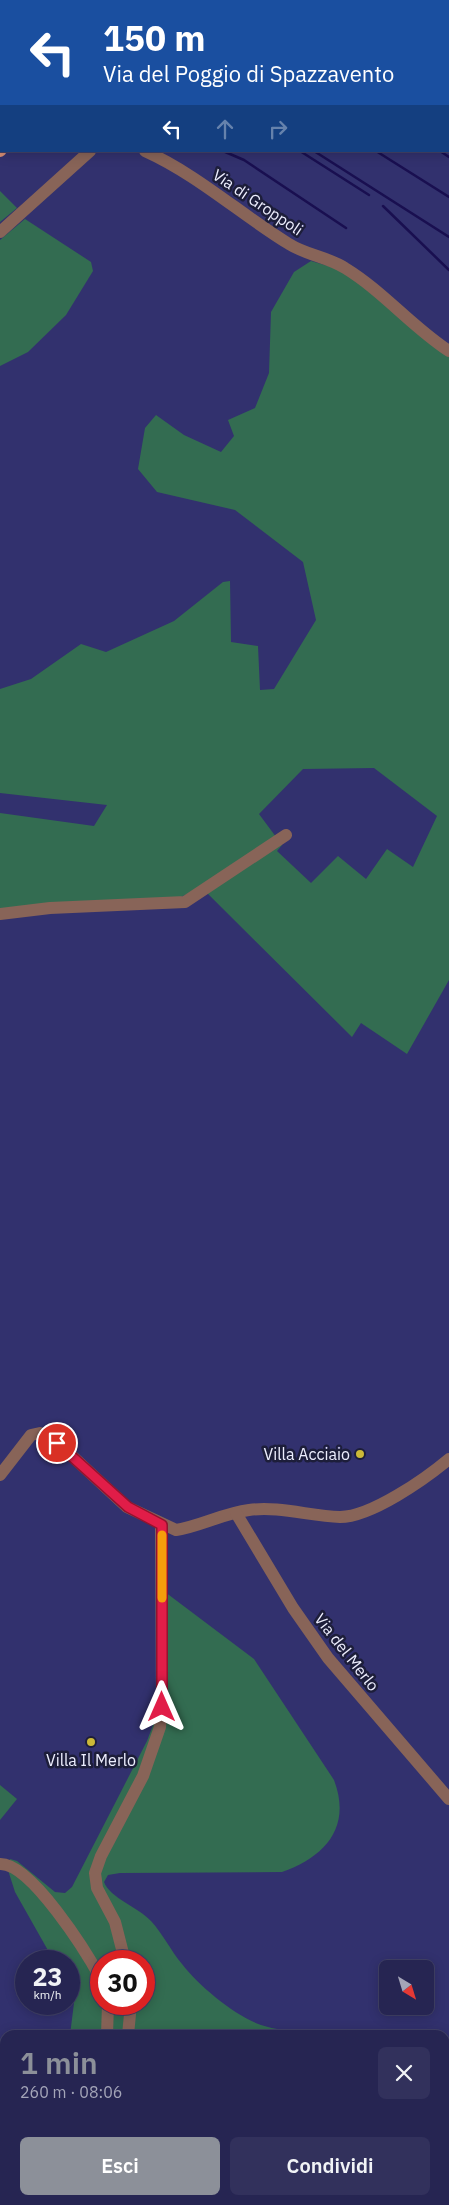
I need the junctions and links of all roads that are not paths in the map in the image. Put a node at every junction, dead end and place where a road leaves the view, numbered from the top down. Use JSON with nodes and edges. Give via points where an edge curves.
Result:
{"nodes":[{"id":1,"x":77,"y":152,"type":"edge"},
{"id":2,"x":89,"y":152,"type":"edge"},
{"id":3,"x":147,"y":152,"type":"edge"},
{"id":4,"x":75,"y":166,"type":"junction"},
{"id":5,"x":0,"y":232,"type":"edge"},
{"id":6,"x":449,"y":351,"type":"edge"},
{"id":7,"x":286,"y":835,"type":"dead end"},
{"id":8,"x":0,"y":914,"type":"edge"},
{"id":9,"x":449,"y":1459,"type":"edge"},
{"id":10,"x":0,"y":1474,"type":"edge"},
{"id":11,"x":236,"y":1513,"type":"junction"},
{"id":12,"x":162,"y":1525,"type":"junction"},
{"id":13,"x":449,"y":1799,"type":"edge"},
{"id":14,"x":0,"y":1864,"type":"edge"},
{"id":15,"x":122,"y":1950,"type":"edge"},
{"id":16,"x":90,"y":1961,"type":"edge"},
{"id":17,"x":108,"y":2015,"type":"edge"},
{"id":18,"x":129,"y":2015,"type":"edge"},
{"id":19,"x":107,"y":2030,"type":"edge"},
{"id":20,"x":128,"y":2030,"type":"edge"}],
"edges":[{"from":1,"to":4,"type":"street"},
{"from":2,"to":4,"type":"street"},
{"from":3,"to":6,"type":"street","name":"Via di Groppoli","via":[[183,170],[290,245],[344,267],[387,298],[419,330]]},
{"from":4,"to":5,"type":"street"},
{"from":7,"to":8,"type":"street","via":[[185,902],[50,908]]},
{"from":9,"to":11,"type":"street","via":[[419,1482],[360,1515],[341,1517],[261,1509]]},
{"from":10,"to":12,"type":"street","via":[[31,1435],[40,1433],[64,1449],[128,1507]]},
{"from":11,"to":12,"type":"street","via":[[176,1530]]},
{"from":11,"to":13,"type":"street","name":"Via del Merlo","via":[[293,1608],[328,1658]]},
{"from":12,"to":15,"type":"street","via":[[160,1727],[143,1776],[95,1873],[98,1888],[115,1922]]},
{"from":14,"to":16,"type":"street","via":[[10,1866],[51,1904]]},
{"from":17,"to":19,"type":"street"},
{"from":18,"to":20,"type":"street"}]}
